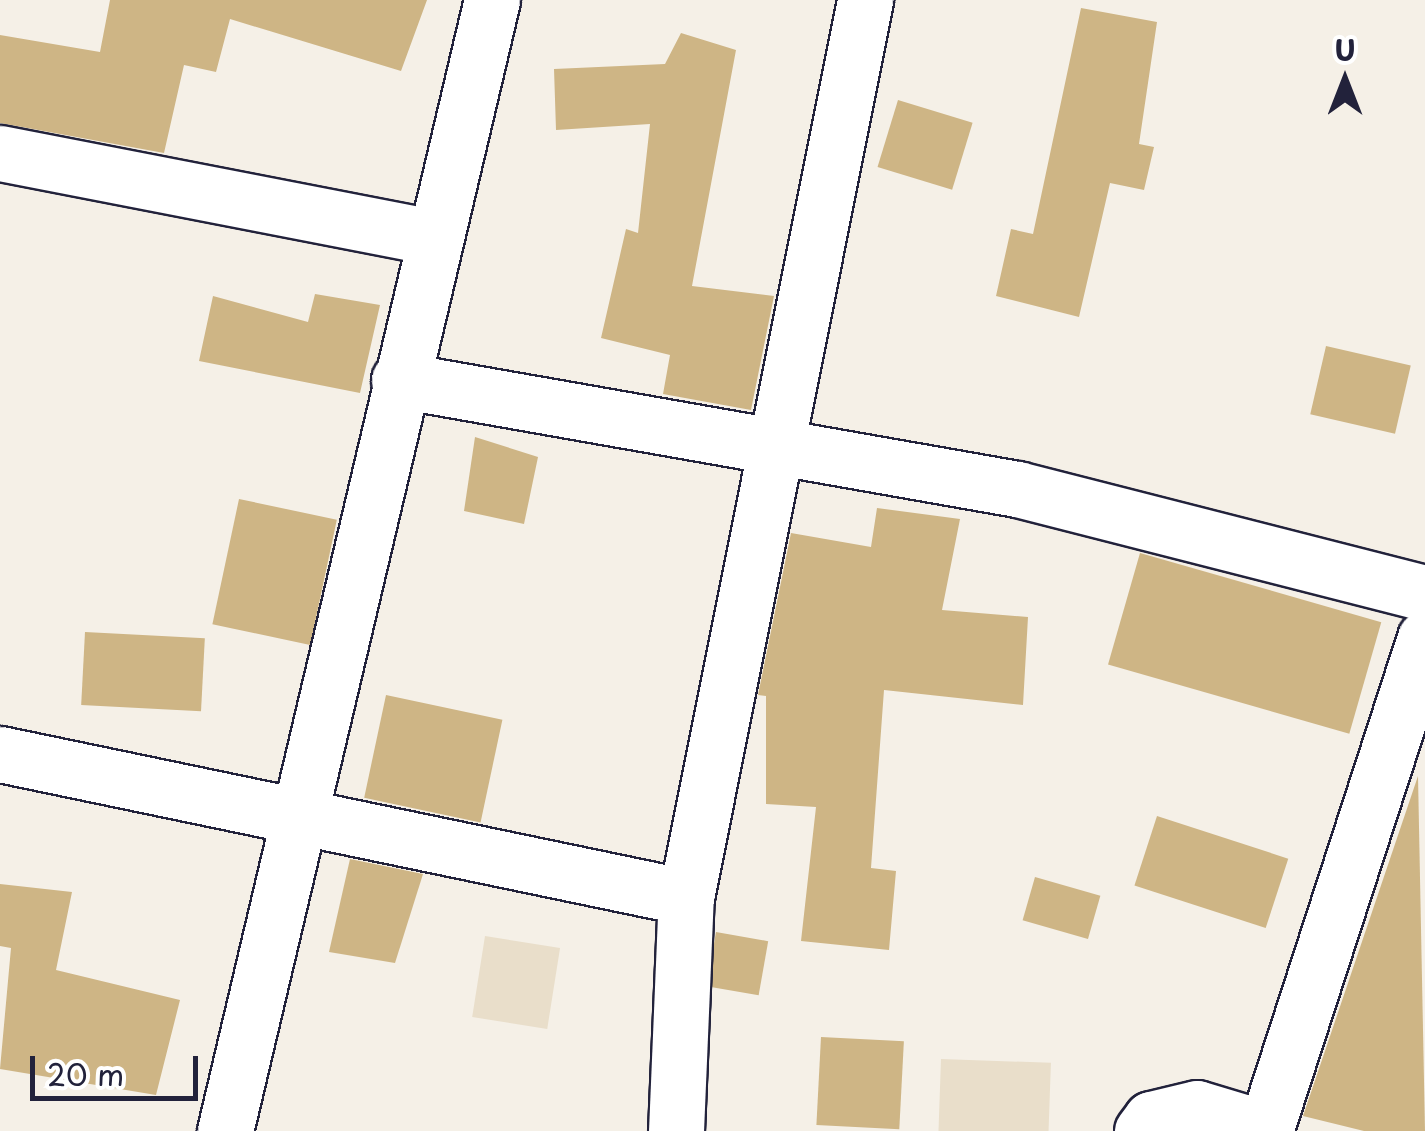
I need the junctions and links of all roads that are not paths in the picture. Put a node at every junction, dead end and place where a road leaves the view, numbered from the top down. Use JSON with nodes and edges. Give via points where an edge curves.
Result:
{"nodes":[{"id":1,"x":492,"y":0,"type":"edge"},
{"id":2,"x":865,"y":0,"type":"edge"},
{"id":3,"x":0,"y":153,"type":"edge"},
{"id":4,"x":434,"y":238,"type":"junction"},
{"id":5,"x":399,"y":380,"type":"junction"},
{"id":6,"x":780,"y":440,"type":"junction"},
{"id":7,"x":1425,"y":593,"type":"edge"},
{"id":8,"x":1425,"y":638,"type":"edge"},
{"id":9,"x":0,"y":754,"type":"edge"},
{"id":10,"x":297,"y":820,"type":"junction"},
{"id":11,"x":686,"y":897,"type":"junction"},
{"id":12,"x":1266,"y":1130,"type":"edge"},
{"id":13,"x":225,"y":1131,"type":"edge"},
{"id":14,"x":676,"y":1131,"type":"edge"},
{"id":15,"x":1142,"y":1131,"type":"edge"}],
"edges":[{"from":1,"to":4,"type":"street"},
{"from":2,"to":6,"type":"street"},
{"from":3,"to":4,"type":"street"},
{"from":4,"to":5,"type":"street"},
{"from":5,"to":6,"type":"street"},
{"from":5,"to":10,"type":"street"},
{"from":6,"to":7,"type":"street","via":[[1017,489]]},
{"from":6,"to":11,"type":"street"},
{"from":8,"to":12,"type":"street"},
{"from":9,"to":10,"type":"street"},
{"from":10,"to":11,"type":"street"},
{"from":10,"to":13,"type":"street"},
{"from":11,"to":14,"type":"street"},
{"from":12,"to":15,"type":"street","via":[[1197,1108],[1151,1120]]}]}
